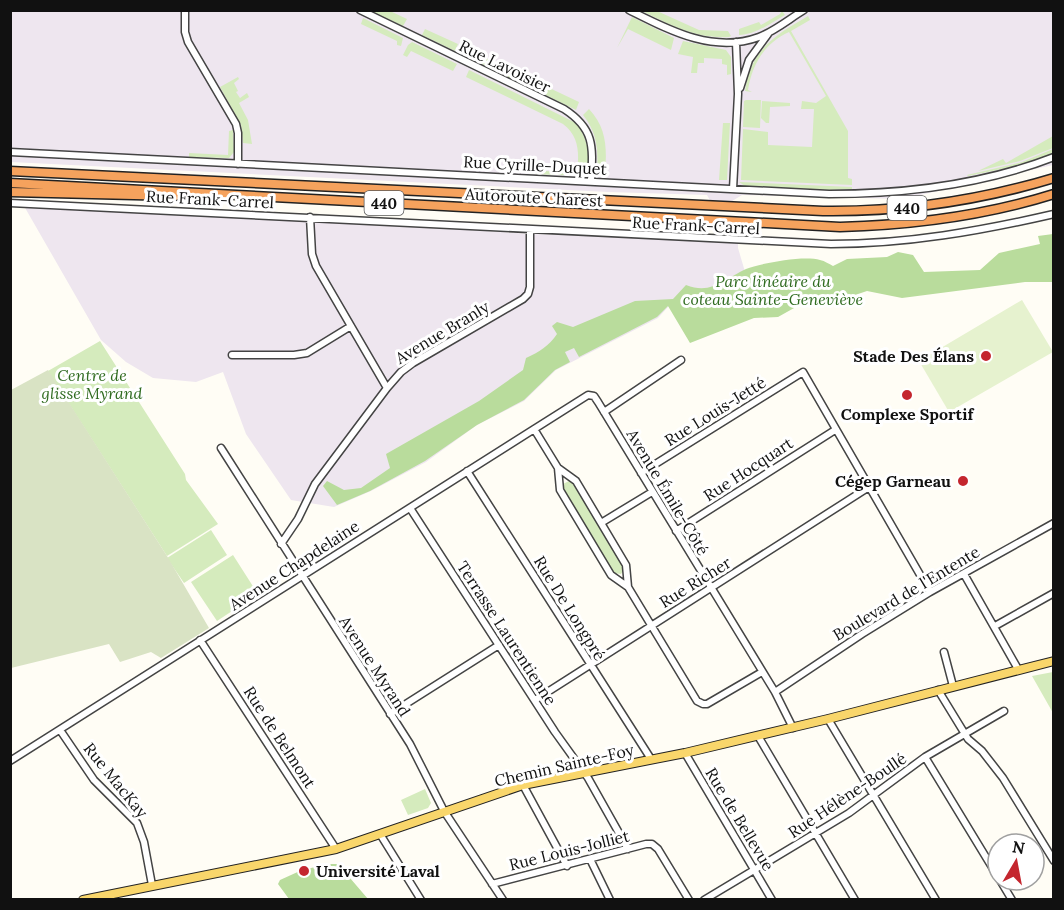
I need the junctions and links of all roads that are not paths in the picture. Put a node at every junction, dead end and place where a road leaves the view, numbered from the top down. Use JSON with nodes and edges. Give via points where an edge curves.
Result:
{"nodes":[{"id":1,"x":185,"y":10,"type":"edge"},
{"id":2,"x":360,"y":10,"type":"edge"},
{"id":3,"x":629,"y":10,"type":"edge"},
{"id":4,"x":804,"y":10,"type":"edge"},
{"id":5,"x":773,"y":29,"type":"junction"},
{"id":6,"x":736,"y":42,"type":"junction"},
{"id":7,"x":738,"y":94,"type":"junction"},
{"id":8,"x":10,"y":152,"type":"edge"},
{"id":9,"x":1053,"y":157,"type":"edge"},
{"id":10,"x":238,"y":164,"type":"junction"},
{"id":11,"x":10,"y":166,"type":"edge"},
{"id":12,"x":10,"y":171,"type":"edge"},
{"id":13,"x":121,"y":176,"type":"junction"},
{"id":14,"x":1053,"y":178,"type":"edge"},
{"id":15,"x":591,"y":181,"type":"junction"},
{"id":16,"x":10,"y":183,"type":"edge"},
{"id":17,"x":733,"y":189,"type":"junction"},
{"id":18,"x":10,"y":192,"type":"edge"},
{"id":19,"x":234,"y":194,"type":"junction"},
{"id":20,"x":1053,"y":194,"type":"edge"},
{"id":21,"x":10,"y":203,"type":"edge"},
{"id":22,"x":1053,"y":214,"type":"edge"},
{"id":23,"x":310,"y":218,"type":"junction"},
{"id":24,"x":530,"y":230,"type":"junction"},
{"id":25,"x":351,"y":326,"type":"junction"},
{"id":26,"x":232,"y":355,"type":"dead end"},
{"id":27,"x":681,"y":360,"type":"dead end"},
{"id":28,"x":387,"y":388,"type":"junction"},
{"id":29,"x":592,"y":396,"type":"joint"},
{"id":30,"x":604,"y":412,"type":"junction"},
{"id":31,"x":534,"y":429,"type":"junction"},
{"id":32,"x":835,"y":430,"type":"junction"},
{"id":33,"x":221,"y":448,"type":"dead end"},
{"id":34,"x":558,"y":468,"type":"junction"},
{"id":35,"x":467,"y":471,"type":"junction"},
{"id":36,"x":641,"y":473,"type":"junction"},
{"id":37,"x":869,"y":487,"type":"junction"},
{"id":38,"x":652,"y":492,"type":"junction"},
{"id":39,"x":410,"y":508,"type":"junction"},
{"id":40,"x":601,"y":523,"type":"junction"},
{"id":41,"x":1053,"y":523,"type":"edge"},
{"id":42,"x":676,"y":531,"type":"junction"},
{"id":43,"x":281,"y":544,"type":"junction"},
{"id":44,"x":964,"y":574,"type":"junction"},
{"id":45,"x":301,"y":576,"type":"junction"},
{"id":46,"x":628,"y":587,"type":"junction"},
{"id":47,"x":711,"y":588,"type":"junction"},
{"id":48,"x":930,"y":592,"type":"junction"},
{"id":49,"x":1053,"y":593,"type":"edge"},
{"id":50,"x":651,"y":625,"type":"junction"},
{"id":51,"x":994,"y":626,"type":"junction"},
{"id":52,"x":200,"y":640,"type":"junction"},
{"id":53,"x":499,"y":645,"type":"junction"},
{"id":54,"x":944,"y":652,"type":"dead end"},
{"id":55,"x":1053,"y":661,"type":"edge"},
{"id":56,"x":590,"y":664,"type":"junction"},
{"id":57,"x":1018,"y":669,"type":"junction"},
{"id":58,"x":762,"y":672,"type":"junction"},
{"id":59,"x":953,"y":686,"type":"junction"},
{"id":60,"x":938,"y":690,"type":"junction"},
{"id":61,"x":775,"y":692,"type":"junction"},
{"id":62,"x":535,"y":700,"type":"junction"},
{"id":63,"x":1004,"y":711,"type":"dead end"},
{"id":64,"x":390,"y":714,"type":"junction"},
{"id":65,"x":828,"y":719,"type":"junction"},
{"id":66,"x":794,"y":728,"type":"junction"},
{"id":67,"x":60,"y":730,"type":"junction"},
{"id":68,"x":965,"y":733,"type":"junction"},
{"id":69,"x":758,"y":736,"type":"junction"},
{"id":70,"x":685,"y":753,"type":"junction"},
{"id":71,"x":926,"y":758,"type":"junction"},
{"id":72,"x":651,"y":759,"type":"junction"},
{"id":73,"x":10,"y":761,"type":"edge"},
{"id":74,"x":583,"y":772,"type":"junction"},
{"id":75,"x":523,"y":785,"type":"junction"},
{"id":76,"x":874,"y":795,"type":"junction"},
{"id":77,"x":444,"y":811,"type":"junction"},
{"id":78,"x":380,"y":834,"type":"junction"},
{"id":79,"x":815,"y":834,"type":"junction"},
{"id":80,"x":336,"y":849,"type":"junction"},
{"id":81,"x":628,"y":849,"type":"junction"},
{"id":82,"x":986,"y":857,"type":"edge"},
{"id":83,"x":590,"y":859,"type":"junction"},
{"id":84,"x":1053,"y":861,"type":"edge"},
{"id":85,"x":567,"y":866,"type":"junction"},
{"id":86,"x":754,"y":868,"type":"junction"},
{"id":87,"x":492,"y":884,"type":"junction"},
{"id":88,"x":152,"y":885,"type":"junction"},
{"id":89,"x":83,"y":900,"type":"edge"},
{"id":90,"x":421,"y":900,"type":"edge"},
{"id":91,"x":502,"y":900,"type":"edge"},
{"id":92,"x":610,"y":900,"type":"edge"},
{"id":93,"x":689,"y":900,"type":"edge"},
{"id":94,"x":704,"y":900,"type":"edge"},
{"id":95,"x":772,"y":900,"type":"edge"},
{"id":96,"x":855,"y":900,"type":"edge"},
{"id":97,"x":936,"y":900,"type":"edge"}],
"edges":[{"from":1,"to":10,"type":"street","via":[[188,42],[236,124]]},
{"from":2,"to":15,"type":"street","name":"Rue Lavoisier","via":[[577,118],[590,137]]},
{"from":3,"to":6,"type":"street","via":[[690,38]]},
{"from":4,"to":5,"type":"street"},
{"from":5,"to":6,"type":"street"},
{"from":5,"to":7,"type":"street","via":[[749,60]]},
{"from":6,"to":7,"type":"street"},
{"from":7,"to":17,"type":"street"},
{"from":8,"to":10,"type":"street","name":"Rue Cyrille-Duquet"},
{"from":9,"to":17,"type":"street","name":"Rue Cyrille-Duquet","via":[[994,176],[881,194]]},
{"from":10,"to":15,"type":"street","name":"Rue Cyrille-Duquet"},
{"from":11,"to":13,"type":"highway"},
{"from":12,"to":13,"type":"highway","name":"Autoroute Charest","number":"440"},
{"from":13,"to":14,"type":"highway","name":"Autoroute Charest","number":"440","via":[[838,211],[956,201]]},
{"from":15,"to":17,"type":"street","name":"Rue Cyrille-Duquet"},
{"from":16,"to":19,"type":"highway","name":"Autoroute Charest","number":"440"},
{"from":18,"to":19,"type":"highway","via":[[162,197]]},
{"from":19,"to":20,"type":"highway","name":"Autoroute Charest","number":"440","via":[[840,227],[953,218]]},
{"from":21,"to":23,"type":"street","name":"Rue Frank-Carrel"},
{"from":22,"to":24,"type":"street","name":"Rue Frank-Carrel","via":[[949,236],[858,244]]},
{"from":23,"to":24,"type":"street","name":"Rue Frank-Carrel"},
{"from":23,"to":25,"type":"street","via":[[316,266]]},
{"from":24,"to":28,"type":"street","name":"Avenue Branly","via":[[530,287],[526,297],[412,363]]},
{"from":25,"to":26,"type":"street","via":[[307,353]]},
{"from":25,"to":28,"type":"street"},
{"from":27,"to":30,"type":"street"},
{"from":28,"to":43,"type":"street","name":"Avenue Branly","via":[[315,484]]},
{"from":29,"to":30,"type":"street","name":"Avenue Émile-Côté"},
{"from":29,"to":31,"type":"street","name":"Avenue Chapdelaine","via":[[585,396]]},
{"from":30,"to":36,"type":"street","name":"Avenue Émile-Côté"},
{"from":31,"to":34,"type":"street"},
{"from":31,"to":35,"type":"street","name":"Avenue Chapdelaine"},
{"from":32,"to":36,"type":"street","name":"Rue Louis-Jetté","via":[[803,372]]},
{"from":32,"to":37,"type":"street"},
{"from":32,"to":42,"type":"street","name":"Rue Hocquart"},
{"from":33,"to":43,"type":"street","name":"Avenue Myrand"},
{"from":34,"to":40,"type":"street","via":[[575,480]]},
{"from":34,"to":46,"type":"street","via":[[559,488],[611,575]]},
{"from":35,"to":39,"type":"street","name":"Avenue Chapdelaine"},
{"from":35,"to":56,"type":"street","name":"Rue De Longpré"},
{"from":36,"to":38,"type":"street","name":"Avenue Émile-Côté"},
{"from":37,"to":47,"type":"street","name":"Rue Richer"},
{"from":37,"to":48,"type":"street"},
{"from":38,"to":40,"type":"street"},
{"from":38,"to":42,"type":"street","name":"Avenue Émile-Côté"},
{"from":39,"to":45,"type":"street","name":"Avenue Chapdelaine"},
{"from":39,"to":53,"type":"street","name":"Terrasse Laurentienne"},
{"from":40,"to":46,"type":"street","via":[[626,565]]},
{"from":41,"to":44,"type":"street","name":"Boulevard de l'Entente"},
{"from":42,"to":47,"type":"street","name":"Avenue Émile-Côté"},
{"from":43,"to":45,"type":"street","name":"Avenue Myrand"},
{"from":44,"to":48,"type":"street","name":"Boulevard de l'Entente"},
{"from":44,"to":51,"type":"street"},
{"from":45,"to":52,"type":"street","name":"Avenue Chapdelaine"},
{"from":45,"to":64,"type":"street","name":"Avenue Myrand"},
{"from":46,"to":50,"type":"street"},
{"from":47,"to":50,"type":"street","name":"Rue Richer"},
{"from":47,"to":58,"type":"street","name":"Avenue Émile-Côté"},
{"from":48,"to":61,"type":"street","name":"Boulevard de l'Entente"},
{"from":49,"to":51,"type":"street"},
{"from":50,"to":56,"type":"street","name":"Rue Richer"},
{"from":50,"to":58,"type":"street","via":[[700,703],[707,704]]},
{"from":51,"to":57,"type":"street"},
{"from":52,"to":67,"type":"street","name":"Avenue Chapdelaine"},
{"from":52,"to":80,"type":"street","name":"Rue de Belmont"},
{"from":53,"to":62,"type":"street","name":"Terrasse Laurentienne"},
{"from":53,"to":64,"type":"street"},
{"from":54,"to":59,"type":"street"},
{"from":55,"to":57,"type":"main road","name":"Chemin Sainte-Foy"},
{"from":56,"to":62,"type":"street","name":"Rue Richer"},
{"from":56,"to":72,"type":"street","name":"Rue De Longpré"},
{"from":57,"to":59,"type":"main road","name":"Chemin Sainte-Foy"},
{"from":58,"to":61,"type":"street","name":"Avenue Émile-Côté"},
{"from":59,"to":60,"type":"main road","name":"Chemin Sainte-Foy"},
{"from":60,"to":65,"type":"main road","name":"Chemin Sainte-Foy"},
{"from":60,"to":68,"type":"street"},
{"from":61,"to":66,"type":"street","name":"Avenue Émile-Côté"},
{"from":62,"to":74,"type":"street","name":"Terrasse Laurentienne"},
{"from":63,"to":68,"type":"street","name":"Rue Hélène-Boullé"},
{"from":64,"to":77,"type":"street","name":"Avenue Myrand"},
{"from":65,"to":66,"type":"main road","name":"Chemin Sainte-Foy"},
{"from":65,"to":76,"type":"street"},
{"from":66,"to":69,"type":"main road","name":"Chemin Sainte-Foy"},
{"from":67,"to":73,"type":"street","name":"Avenue Chapdelaine"},
{"from":67,"to":88,"type":"street","name":"Rue MacKay","via":[[94,780],[137,823]]},
{"from":68,"to":71,"type":"street","name":"Rue Hélène-Boullé"},
{"from":68,"to":84,"type":"street","via":[[1003,778]]},
{"from":69,"to":70,"type":"main road","name":"Chemin Sainte-Foy"},
{"from":69,"to":79,"type":"street"},
{"from":70,"to":72,"type":"main road","name":"Chemin Sainte-Foy"},
{"from":70,"to":86,"type":"street","name":"Rue de Bellevue"},
{"from":71,"to":76,"type":"street","name":"Rue Hélène-Boullé"},
{"from":71,"to":82,"type":"street"},
{"from":72,"to":74,"type":"main road","name":"Chemin Sainte-Foy"},
{"from":74,"to":75,"type":"main road","name":"Chemin Sainte-Foy"},
{"from":74,"to":81,"type":"street","name":"Terrasse Laurentienne"},
{"from":75,"to":77,"type":"main road","name":"Chemin Sainte-Foy"},
{"from":75,"to":85,"type":"street"},
{"from":76,"to":79,"type":"street","name":"Rue Hélène-Boullé"},
{"from":76,"to":97,"type":"street"},
{"from":77,"to":78,"type":"main road","name":"Chemin Sainte-Foy"},
{"from":77,"to":87,"type":"street","name":"Avenue Myrand"},
{"from":78,"to":80,"type":"main road","name":"Chemin Sainte-Foy"},
{"from":78,"to":90,"type":"street"},
{"from":79,"to":86,"type":"street","name":"Rue Hélène-Boullé"},
{"from":79,"to":96,"type":"street"},
{"from":80,"to":88,"type":"main road","name":"Chemin Sainte-Foy"},
{"from":81,"to":83,"type":"street","name":"Rue Louis-Jolliet"},
{"from":81,"to":93,"type":"street","name":"Rue Louis-Jolliet","via":[[646,844],[658,849]]},
{"from":83,"to":85,"type":"street","name":"Rue Louis-Jolliet"},
{"from":83,"to":92,"type":"street"},
{"from":85,"to":87,"type":"street","name":"Rue Louis-Jolliet"},
{"from":86,"to":94,"type":"street","name":"Rue Hélène-Boullé"},
{"from":86,"to":95,"type":"street","name":"Rue de Bellevue"},
{"from":87,"to":91,"type":"street","name":"Avenue Myrand"},
{"from":88,"to":89,"type":"main road","name":"Chemin Sainte-Foy"}]}
